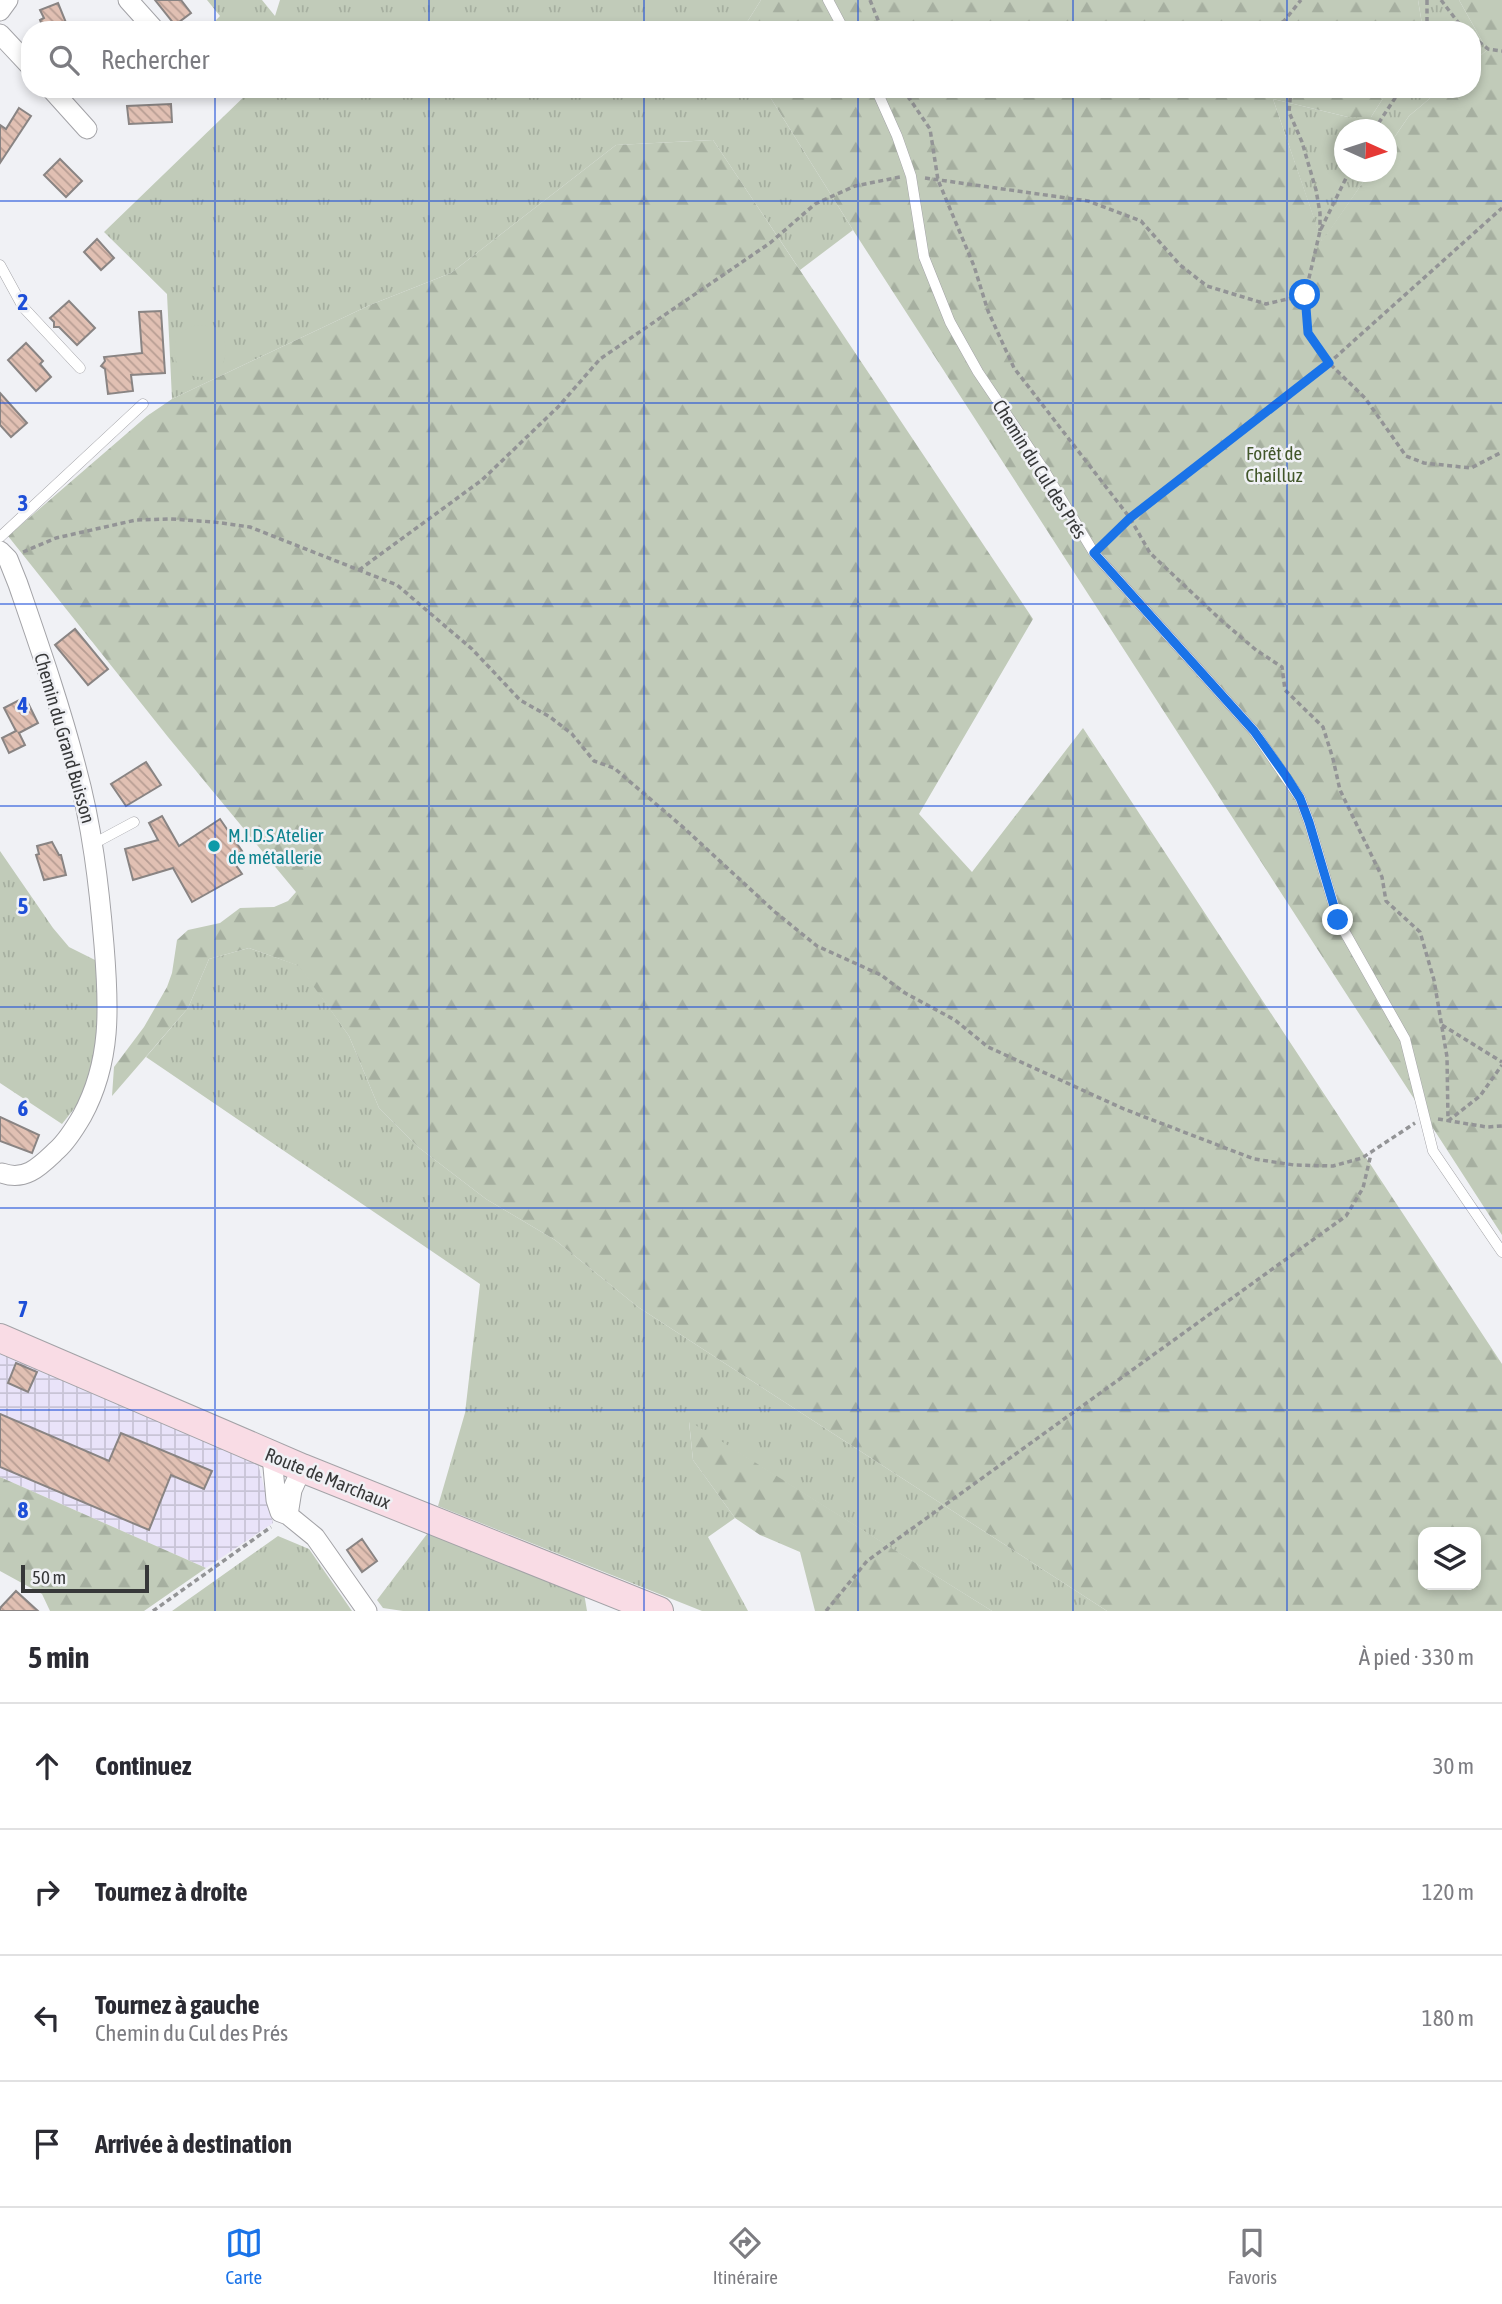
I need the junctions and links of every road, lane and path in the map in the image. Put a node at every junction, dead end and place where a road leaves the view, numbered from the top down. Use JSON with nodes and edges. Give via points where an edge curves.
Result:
{"nodes":[{"id":1,"x":8,"y":0,"type":"edge"},
{"id":2,"x":128,"y":0,"type":"edge"},
{"id":3,"x":828,"y":0,"type":"edge"},
{"id":4,"x":870,"y":0,"type":"edge"},
{"id":5,"x":1301,"y":0,"type":"edge"},
{"id":6,"x":1427,"y":0,"type":"edge"},
{"id":7,"x":1441,"y":0,"type":"edge"},
{"id":8,"x":0,"y":11,"type":"edge"},
{"id":9,"x":147,"y":21,"type":"edge"},
{"id":10,"x":839,"y":21,"type":"edge"},
{"id":11,"x":878,"y":21,"type":"edge"},
{"id":12,"x":1284,"y":21,"type":"edge"},
{"id":13,"x":1427,"y":21,"type":"edge"},
{"id":14,"x":1457,"y":21,"type":"edge"},
{"id":15,"x":0,"y":34,"type":"edge"},
{"id":16,"x":1481,"y":43,"type":"edge"},
{"id":17,"x":1502,"y":51,"type":"edge"},
{"id":18,"x":21,"y":56,"type":"edge"},
{"id":19,"x":59,"y":98,"type":"edge"},
{"id":20,"x":880,"y":98,"type":"edge"},
{"id":21,"x":909,"y":98,"type":"edge"},
{"id":22,"x":1290,"y":98,"type":"edge"},
{"id":23,"x":1395,"y":98,"type":"edge"},
{"id":24,"x":1381,"y":119,"type":"edge"},
{"id":25,"x":87,"y":129,"type":"dead end"},
{"id":26,"x":911,"y":176,"type":"junction"},
{"id":27,"x":938,"y":180,"type":"junction"},
{"id":28,"x":1344,"y":182,"type":"edge"},
{"id":29,"x":1502,"y":208,"type":"edge"},
{"id":30,"x":1320,"y":231,"type":"junction"},
{"id":31,"x":0,"y":265,"type":"edge"},
{"id":32,"x":1305,"y":295,"type":"junction"},
{"id":33,"x":1329,"y":363,"type":"junction"},
{"id":34,"x":80,"y":368,"type":"dead end"},
{"id":35,"x":143,"y":404,"type":"dead end"},
{"id":36,"x":1502,"y":452,"type":"edge"},
{"id":37,"x":1130,"y":518,"type":"junction"},
{"id":38,"x":0,"y":537,"type":"edge"},
{"id":39,"x":1094,"y":553,"type":"junction"},
{"id":40,"x":4,"y":555,"type":"edge"},
{"id":41,"x":359,"y":570,"type":"junction"},
{"id":42,"x":134,"y":822,"type":"dead end"},
{"id":43,"x":93,"y":844,"type":"junction"},
{"id":44,"x":1442,"y":1025,"type":"junction"},
{"id":45,"x":1502,"y":1063,"type":"edge"},
{"id":46,"x":1423,"y":1117,"type":"junction"},
{"id":47,"x":1448,"y":1121,"type":"junction"},
{"id":48,"x":1502,"y":1126,"type":"edge"},
{"id":49,"x":1371,"y":1152,"type":"junction"},
{"id":50,"x":1,"y":1179,"type":"edge"},
{"id":51,"x":1502,"y":1252,"type":"edge"},
{"id":52,"x":0,"y":1338,"type":"edge"},
{"id":53,"x":272,"y":1456,"type":"junction"},
{"id":54,"x":302,"y":1468,"type":"junction"},
{"id":55,"x":288,"y":1515,"type":"junction"},
{"id":56,"x":153,"y":1611,"type":"edge"},
{"id":57,"x":367,"y":1611,"type":"edge"},
{"id":58,"x":659,"y":1611,"type":"edge"},
{"id":59,"x":826,"y":1611,"type":"edge"}],
"edges":[{"from":1,"to":8,"type":"street"},
{"from":2,"to":9,"type":"street"},
{"from":3,"to":10,"type":"lane"},
{"from":4,"to":11,"type":"path"},
{"from":5,"to":12,"type":"path"},
{"from":6,"to":13,"type":"path"},
{"from":7,"to":14,"type":"path"},
{"from":15,"to":18,"type":"street"},
{"from":16,"to":17,"type":"path"},
{"from":19,"to":25,"type":"street"},
{"from":20,"to":26,"type":"lane","name":"Chemin du Cul des Prés"},
{"from":21,"to":27,"type":"path","via":[[930,129]]},
{"from":22,"to":30,"type":"path","via":[[1289,112],[1316,190]]},
{"from":23,"to":24,"type":"path"},
{"from":26,"to":39,"type":"lane","name":"Chemin du Cul des Prés","via":[[924,257],[950,322]]},
{"from":26,"to":41,"type":"path","via":[[855,186],[815,204],[770,243],[600,359],[482,480]]},
{"from":27,"to":32,"type":"path","via":[[1088,201],[1141,221],[1180,265],[1206,286],[1266,304]]},
{"from":27,"to":37,"type":"path","via":[[1014,368]]},
{"from":28,"to":30,"type":"path"},
{"from":29,"to":33,"type":"path"},
{"from":30,"to":32,"type":"path"},
{"from":31,"to":34,"type":"lane","via":[[23,307]]},
{"from":32,"to":33,"type":"path","via":[[1308,333]]},
{"from":33,"to":36,"type":"path","via":[[1365,398],[1406,456],[1424,463],[1471,468]]},
{"from":33,"to":37,"type":"path"},
{"from":35,"to":38,"type":"lane"},
{"from":37,"to":39,"type":"path"},
{"from":37,"to":44,"type":"path","via":[[1150,553],[1256,650],[1282,667],[1285,690],[1323,727],[1339,790],[1382,877],[1386,901],[1420,932]]},
{"from":39,"to":46,"type":"lane","name":"Chemin du Cul des Prés","via":[[1254,731],[1300,798],[1338,920],[1405,1039]]},
{"from":40,"to":41,"type":"path","via":[[136,520],[171,519],[250,527]]},
{"from":40,"to":43,"type":"street","name":"Chemin du Grand Buisson","via":[[62,719]]},
{"from":41,"to":49,"type":"path","via":[[397,585],[472,649],[520,699],[572,734],[594,761],[614,768],[817,946],[881,975],[955,1020],[988,1047],[1124,1109],[1254,1159],[1333,1166]]},
{"from":42,"to":43,"type":"lane"},
{"from":43,"to":50,"type":"street","name":"Chemin du Grand Buisson","via":[[106,968],[106,1049],[92,1097],[60,1147],[33,1171]]},
{"from":44,"to":45,"type":"path"},
{"from":44,"to":47,"type":"path"},
{"from":45,"to":47,"type":"path","via":[[1479,1096]]},
{"from":46,"to":47,"type":"path"},
{"from":46,"to":49,"type":"path"},
{"from":46,"to":51,"type":"lane","name":"Chemin du Cul des Prés","via":[[1433,1151]]},
{"from":47,"to":48,"type":"path"},
{"from":49,"to":59,"type":"path","via":[[1363,1188],[1346,1216],[867,1561]]},
{"from":52,"to":53,"type":"main road","name":"Route de Marchaux"},
{"from":53,"to":54,"type":"main road","name":"Route de Marchaux"},
{"from":53,"to":55,"type":"street","via":[[276,1500],[280,1512]]},
{"from":54,"to":55,"type":"street"},
{"from":54,"to":58,"type":"main road","name":"Route de Marchaux"},
{"from":55,"to":56,"type":"path"},
{"from":55,"to":57,"type":"street","via":[[315,1537]]}]}
